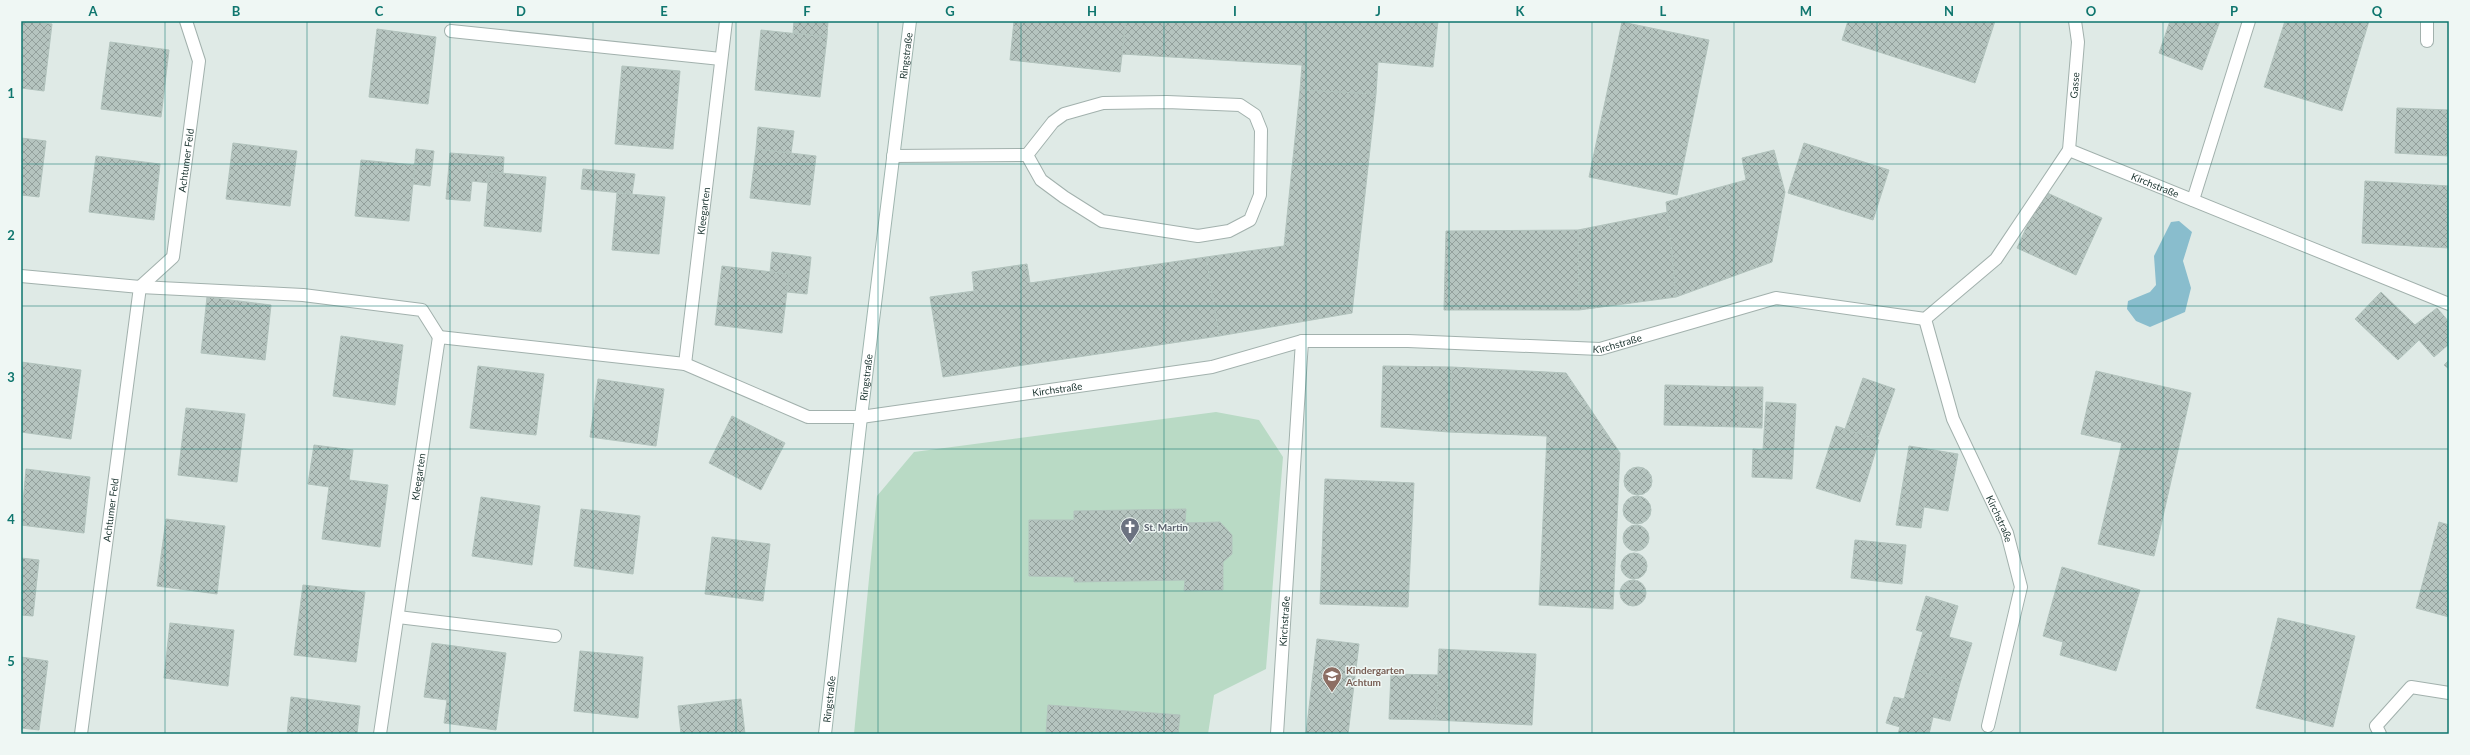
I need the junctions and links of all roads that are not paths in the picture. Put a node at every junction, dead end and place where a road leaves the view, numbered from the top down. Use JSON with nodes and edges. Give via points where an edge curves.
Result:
{"nodes":[{"id":1,"x":186,"y":21,"type":"edge"},
{"id":2,"x":726,"y":21,"type":"edge"},
{"id":3,"x":910,"y":21,"type":"edge"},
{"id":4,"x":2075,"y":21,"type":"edge"},
{"id":5,"x":2249,"y":21,"type":"edge"},
{"id":6,"x":2427,"y":21,"type":"edge"},
{"id":7,"x":451,"y":31,"type":"dead end"},
{"id":8,"x":2427,"y":41,"type":"dead end"},
{"id":9,"x":721,"y":59,"type":"junction"},
{"id":10,"x":2069,"y":150,"type":"junction"},
{"id":11,"x":1027,"y":155,"type":"junction"},
{"id":12,"x":893,"y":156,"type":"junction"},
{"id":13,"x":2193,"y":200,"type":"junction"},
{"id":14,"x":21,"y":276,"type":"edge"},
{"id":15,"x":140,"y":287,"type":"junction"},
{"id":16,"x":2449,"y":304,"type":"edge"},
{"id":17,"x":1925,"y":319,"type":"junction"},
{"id":18,"x":439,"y":337,"type":"junction"},
{"id":19,"x":1302,"y":341,"type":"junction"},
{"id":20,"x":686,"y":364,"type":"junction"},
{"id":21,"x":861,"y":417,"type":"junction"},
{"id":22,"x":398,"y":617,"type":"junction"},
{"id":23,"x":555,"y":636,"type":"dead end"},
{"id":24,"x":2449,"y":694,"type":"edge"},
{"id":25,"x":1988,"y":726,"type":"dead end"},
{"id":26,"x":81,"y":734,"type":"edge"},
{"id":27,"x":380,"y":734,"type":"edge"},
{"id":28,"x":825,"y":734,"type":"edge"},
{"id":29,"x":1277,"y":734,"type":"edge"},
{"id":30,"x":2380,"y":734,"type":"edge"}],
"edges":[{"from":1,"to":15,"type":"street","name":"Achtumer Feld","via":[[199,61],[173,257]]},
{"from":2,"to":9,"type":"street","name":"Kleegarten"},
{"from":3,"to":12,"type":"street","name":"Ringstraße"},
{"from":4,"to":10,"type":"street","name":"Gasse","via":[[2078,42]]},
{"from":5,"to":13,"type":"street"},
{"from":6,"to":8,"type":"street"},
{"from":7,"to":9,"type":"street"},
{"from":9,"to":20,"type":"street","name":"Kleegarten"},
{"from":10,"to":13,"type":"street","name":"Kirchstraße"},
{"from":10,"to":17,"type":"street","via":[[1996,259]]},
{"from":11,"to":11,"type":"street","via":[[1053,122],[1064,114],[1102,104],[1167,102],[1240,105],[1255,115],[1261,130],[1260,195],[1250,220],[1229,231],[1198,236],[1102,221],[1041,180]]},
{"from":11,"to":12,"type":"street"},
{"from":12,"to":21,"type":"street","name":"Ringstraße"},
{"from":13,"to":16,"type":"street","name":"Kirchstraße"},
{"from":14,"to":15,"type":"street"},
{"from":15,"to":18,"type":"street","via":[[303,295],[422,310]]},
{"from":15,"to":26,"type":"street","name":"Achtumer Feld"},
{"from":17,"to":19,"type":"street","name":"Kirchstraße","via":[[1776,298],[1600,349],[1408,341]]},
{"from":17,"to":25,"type":"street","name":"Kirchstraße","via":[[1953,419],[2007,533],[2021,587]]},
{"from":18,"to":20,"type":"street"},
{"from":18,"to":22,"type":"street","name":"Kleegarten"},
{"from":19,"to":21,"type":"street","name":"Kirchstraße","via":[[1212,367]]},
{"from":19,"to":29,"type":"street","name":"Kirchstraße"},
{"from":20,"to":21,"type":"street","name":"Kirchstraße","via":[[808,417]]},
{"from":21,"to":28,"type":"street","name":"Ringstraße"},
{"from":22,"to":23,"type":"street"},
{"from":22,"to":27,"type":"street","name":"Kleegarten"},
{"from":24,"to":30,"type":"street","via":[[2411,687],[2376,726]]}]}
